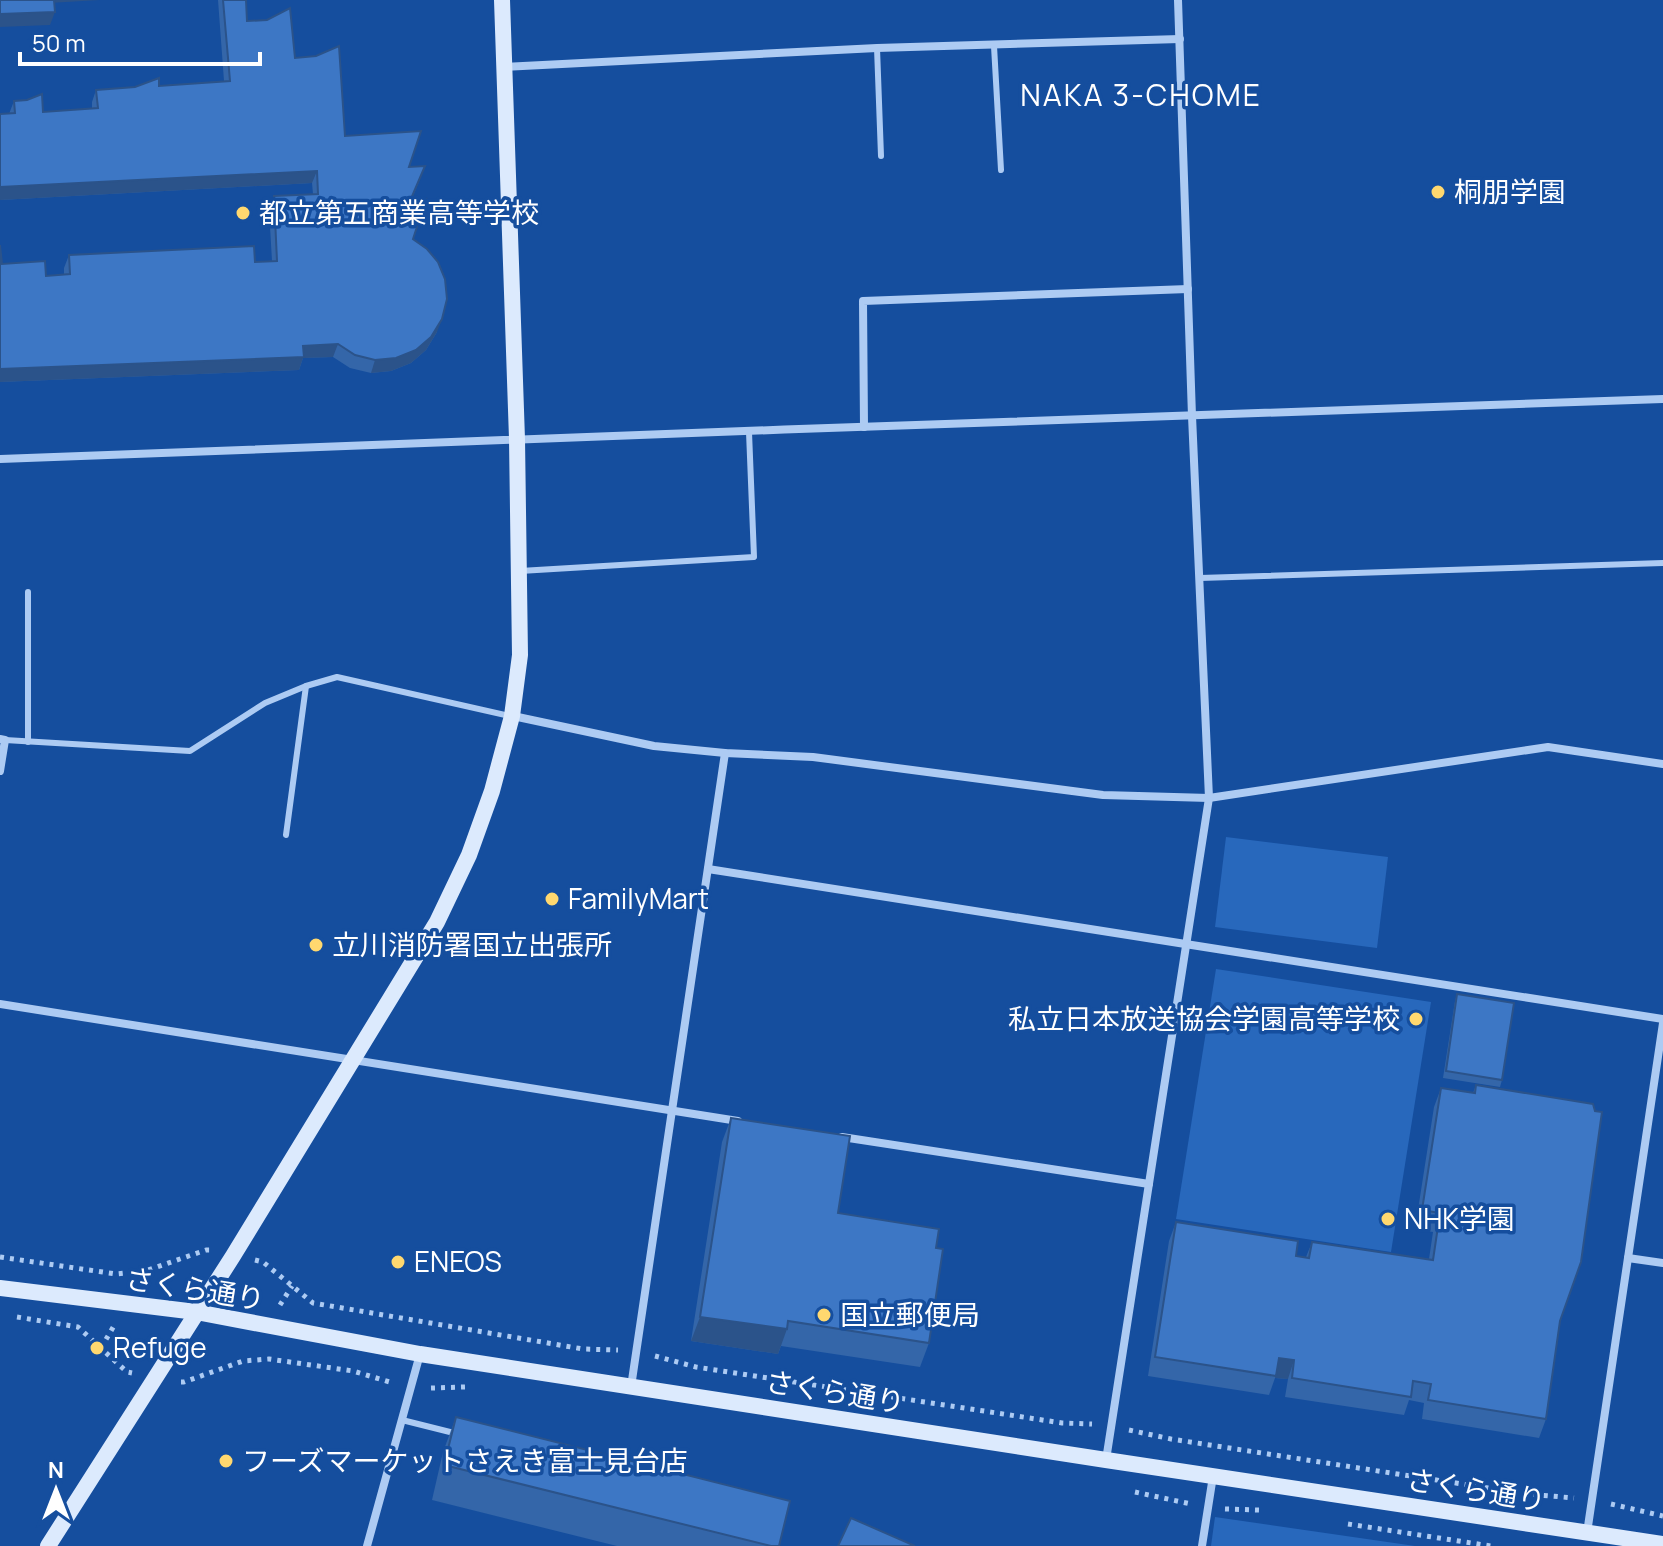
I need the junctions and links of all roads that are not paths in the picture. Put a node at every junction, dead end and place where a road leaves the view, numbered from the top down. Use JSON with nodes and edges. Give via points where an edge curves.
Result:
{"nodes":[{"id":1,"x":502,"y":0,"type":"edge"},
{"id":2,"x":1178,"y":0,"type":"edge"},
{"id":3,"x":1180,"y":39,"type":"junction"},
{"id":4,"x":994,"y":46,"type":"junction"},
{"id":5,"x":877,"y":48,"type":"junction"},
{"id":6,"x":504,"y":67,"type":"junction"},
{"id":7,"x":881,"y":156,"type":"dead end"},
{"id":8,"x":1001,"y":170,"type":"dead end"},
{"id":9,"x":1188,"y":289,"type":"junction"},
{"id":10,"x":1663,"y":399,"type":"edge"},
{"id":11,"x":1192,"y":416,"type":"junction"},
{"id":12,"x":864,"y":427,"type":"junction"},
{"id":13,"x":749,"y":432,"type":"junction"},
{"id":14,"x":517,"y":439,"type":"junction"},
{"id":15,"x":0,"y":459,"type":"edge"},
{"id":16,"x":1663,"y":563,"type":"edge"},
{"id":17,"x":520,"y":571,"type":"junction"},
{"id":18,"x":1200,"y":578,"type":"junction"},
{"id":19,"x":28,"y":592,"type":"dead end"},
{"id":20,"x":306,"y":686,"type":"junction"},
{"id":21,"x":512,"y":716,"type":"junction"},
{"id":22,"x":2,"y":740,"type":"edge"},
{"id":23,"x":28,"y":742,"type":"junction"},
{"id":24,"x":725,"y":753,"type":"junction"},
{"id":25,"x":1663,"y":764,"type":"edge"},
{"id":26,"x":0,"y":771,"type":"edge"},
{"id":27,"x":1209,"y":798,"type":"junction"},
{"id":28,"x":286,"y":835,"type":"dead end"},
{"id":29,"x":708,"y":869,"type":"junction"},
{"id":30,"x":1186,"y":944,"type":"junction"},
{"id":31,"x":0,"y":1004,"type":"edge"},
{"id":32,"x":1663,"y":1021,"type":"edge"},
{"id":33,"x":352,"y":1059,"type":"junction"},
{"id":34,"x":672,"y":1111,"type":"junction"},
{"id":35,"x":749,"y":1123,"type":"edge"},
{"id":36,"x":826,"y":1135,"type":"edge"},
{"id":37,"x":1149,"y":1184,"type":"junction"},
{"id":38,"x":1628,"y":1258,"type":"junction"},
{"id":39,"x":1663,"y":1263,"type":"edge"},
{"id":40,"x":0,"y":1288,"type":"edge"},
{"id":41,"x":196,"y":1312,"type":"junction"},
{"id":42,"x":420,"y":1354,"type":"junction"},
{"id":43,"x":631,"y":1387,"type":"junction"},
{"id":44,"x":402,"y":1420,"type":"junction"},
{"id":45,"x":462,"y":1435,"type":"edge"},
{"id":46,"x":1106,"y":1460,"type":"junction"},
{"id":47,"x":1213,"y":1476,"type":"junction"},
{"id":48,"x":1587,"y":1533,"type":"junction"},
{"id":49,"x":1663,"y":1544,"type":"edge"},
{"id":50,"x":48,"y":1546,"type":"edge"},
{"id":51,"x":367,"y":1546,"type":"edge"},
{"id":52,"x":1202,"y":1546,"type":"edge"}],
"edges":[{"from":1,"to":6,"type":"street"},
{"from":2,"to":3,"type":"street"},
{"from":3,"to":4,"type":"street"},
{"from":3,"to":9,"type":"street"},
{"from":4,"to":5,"type":"street"},
{"from":4,"to":8,"type":"lane"},
{"from":5,"to":6,"type":"street"},
{"from":5,"to":7,"type":"lane"},
{"from":6,"to":14,"type":"street"},
{"from":9,"to":11,"type":"street"},
{"from":9,"to":12,"type":"street","via":[[863,301]]},
{"from":10,"to":11,"type":"street"},
{"from":11,"to":12,"type":"street"},
{"from":11,"to":18,"type":"street"},
{"from":12,"to":13,"type":"street"},
{"from":13,"to":14,"type":"street"},
{"from":13,"to":17,"type":"lane","via":[[754,557]]},
{"from":14,"to":15,"type":"street"},
{"from":14,"to":17,"type":"street"},
{"from":16,"to":18,"type":"lane"},
{"from":17,"to":21,"type":"street","via":[[520,655]]},
{"from":18,"to":27,"type":"street"},
{"from":19,"to":23,"type":"lane"},
{"from":20,"to":21,"type":"lane","via":[[337,677]]},
{"from":20,"to":23,"type":"lane","via":[[265,703],[190,751]]},
{"from":20,"to":28,"type":"lane"},
{"from":21,"to":24,"type":"street","via":[[654,746]]},
{"from":21,"to":33,"type":"street","via":[[469,855],[437,922]]},
{"from":22,"to":23,"type":"lane"},
{"from":22,"to":26,"type":"street"},
{"from":24,"to":27,"type":"street","via":[[813,757],[1103,795]]},
{"from":24,"to":29,"type":"street"},
{"from":25,"to":27,"type":"street","via":[[1548,747]]},
{"from":27,"to":30,"type":"street"},
{"from":29,"to":30,"type":"street"},
{"from":29,"to":34,"type":"street"},
{"from":30,"to":32,"type":"street"},
{"from":30,"to":37,"type":"street"},
{"from":31,"to":33,"type":"street"},
{"from":32,"to":38,"type":"street"},
{"from":33,"to":34,"type":"street"},
{"from":33,"to":41,"type":"street"},
{"from":34,"to":35,"type":"street"},
{"from":34,"to":43,"type":"street"},
{"from":36,"to":37,"type":"street"},
{"from":37,"to":46,"type":"street"},
{"from":38,"to":39,"type":"street"},
{"from":38,"to":48,"type":"street"},
{"from":40,"to":41,"type":"street","name":"さくら通り"},
{"from":41,"to":42,"type":"street","name":"さくら通り"},
{"from":41,"to":50,"type":"street"},
{"from":42,"to":43,"type":"street","name":"さくら通り"},
{"from":42,"to":44,"type":"street"},
{"from":43,"to":46,"type":"street","name":"さくら通り"},
{"from":44,"to":45,"type":"lane"},
{"from":44,"to":51,"type":"street"},
{"from":46,"to":47,"type":"street","name":"さくら通り"},
{"from":47,"to":48,"type":"street","name":"さくら通り"},
{"from":47,"to":52,"type":"street"},
{"from":48,"to":49,"type":"street","name":"さくら通り"}]}
